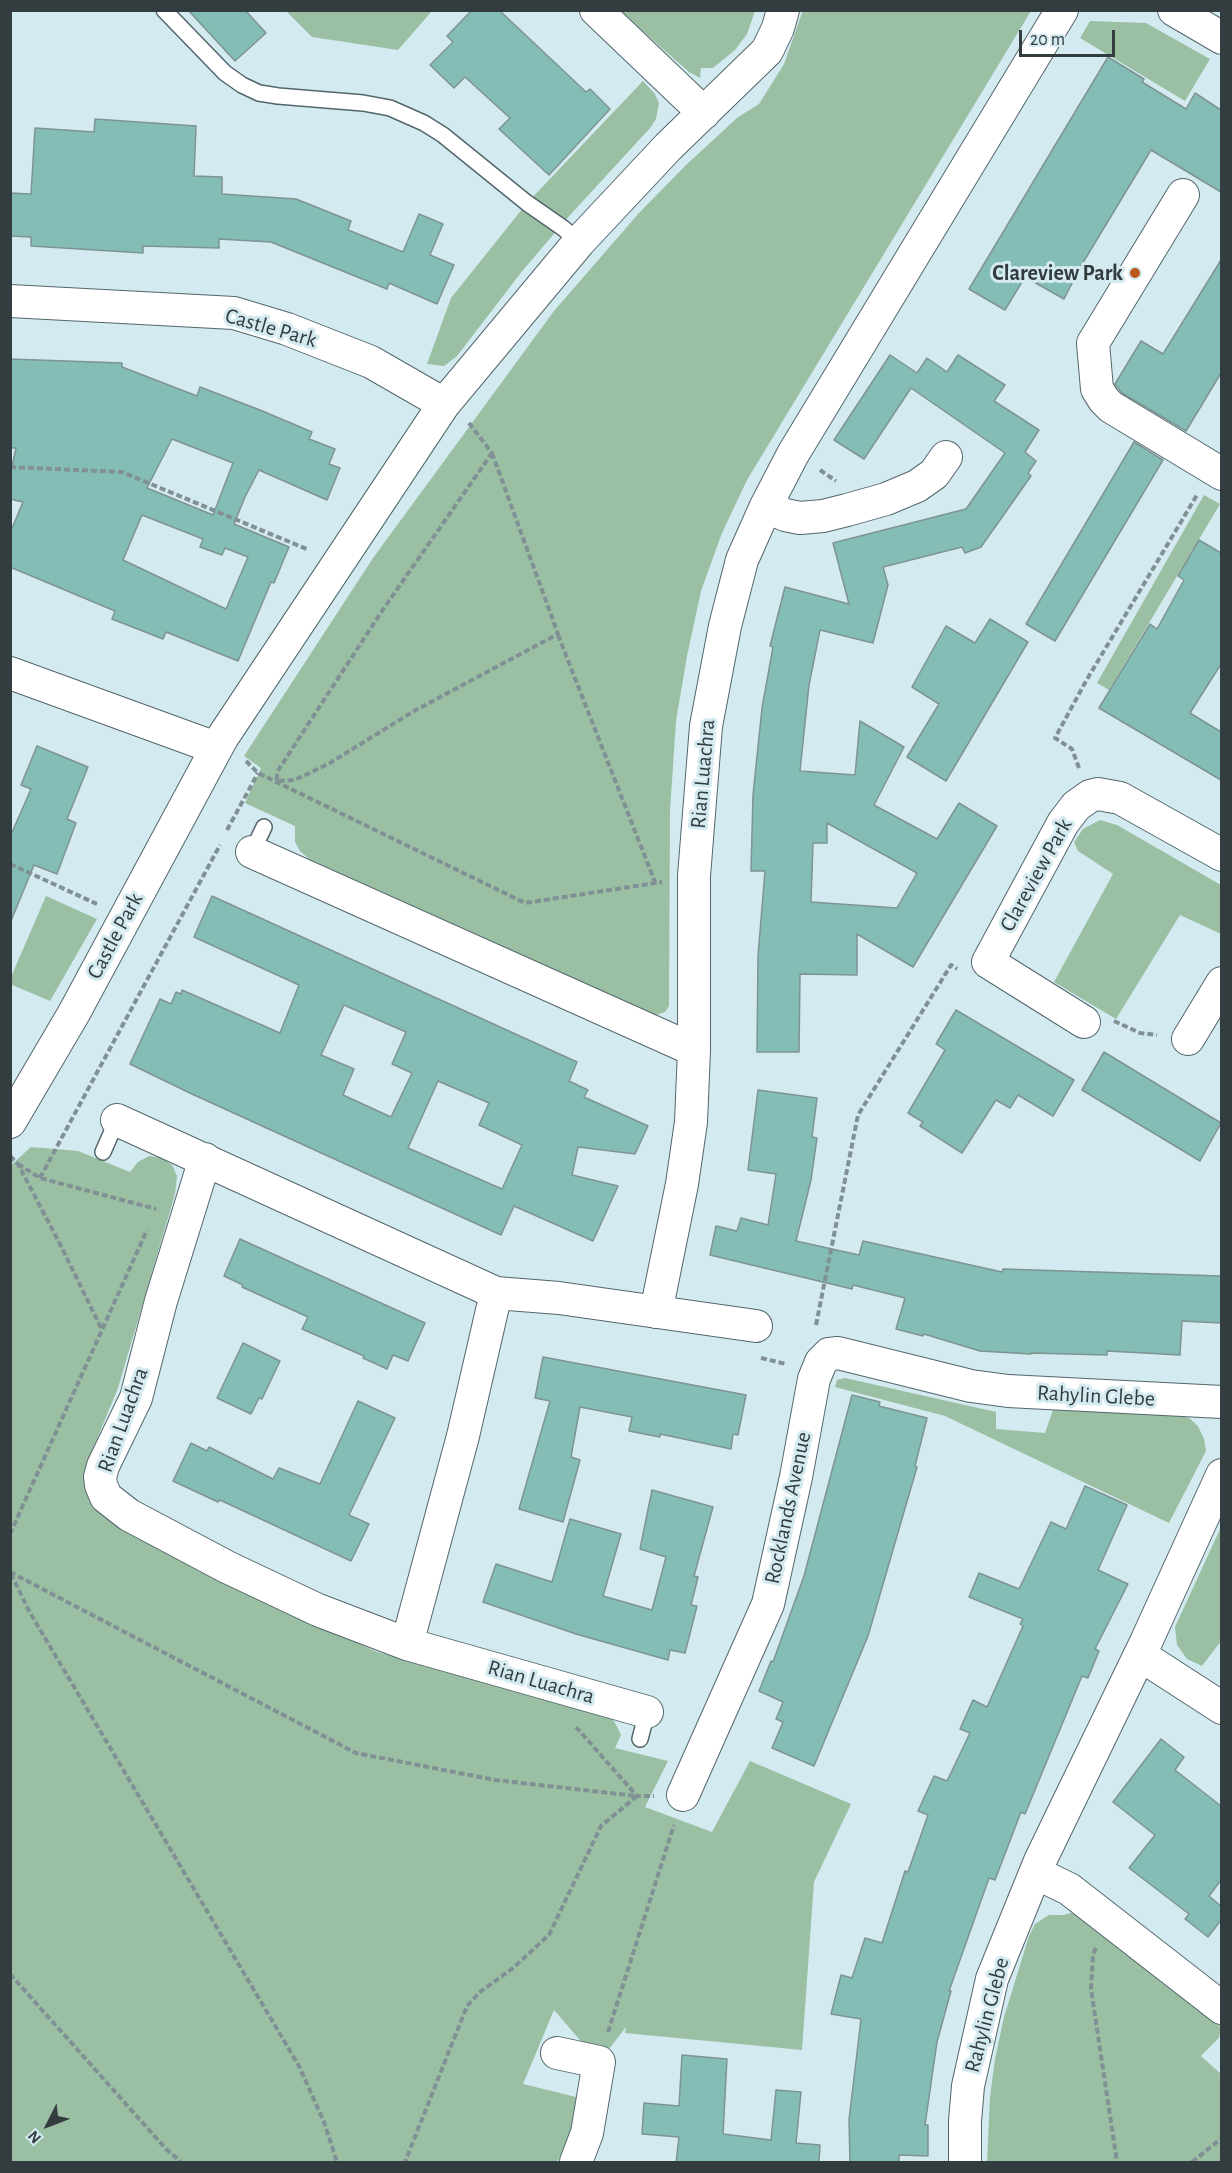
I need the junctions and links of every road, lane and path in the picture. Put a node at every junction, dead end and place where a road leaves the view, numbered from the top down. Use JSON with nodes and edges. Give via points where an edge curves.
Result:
{"nodes":[{"id":1,"x":164,"y":10,"type":"edge"},
{"id":2,"x":596,"y":10,"type":"edge"},
{"id":3,"x":783,"y":10,"type":"edge"},
{"id":4,"x":1062,"y":10,"type":"edge"},
{"id":5,"x":1174,"y":10,"type":"edge"},
{"id":6,"x":1221,"y":38,"type":"edge"},
{"id":7,"x":704,"y":112,"type":"junction"},
{"id":8,"x":1183,"y":195,"type":"dead end"},
{"id":9,"x":579,"y":242,"type":"junction"},
{"id":10,"x":10,"y":301,"type":"edge"},
{"id":11,"x":444,"y":404,"type":"junction"},
{"id":12,"x":946,"y":457,"type":"dead end"},
{"id":13,"x":10,"y":467,"type":"edge"},
{"id":14,"x":1218,"y":472,"type":"edge"},
{"id":15,"x":766,"y":506,"type":"junction"},
{"id":16,"x":338,"y":564,"type":"junction"},
{"id":17,"x":558,"y":634,"type":"junction"},
{"id":18,"x":10,"y":673,"type":"edge"},
{"id":19,"x":219,"y":743,"type":"junction"},
{"id":20,"x":258,"y":772,"type":"junction"},
{"id":21,"x":277,"y":781,"type":"junction"},
{"id":22,"x":1090,"y":796,"type":"junction"},
{"id":23,"x":258,"y":839,"type":"dead end"},
{"id":24,"x":1221,"y":855,"type":"edge"},
{"id":25,"x":10,"y":864,"type":"edge"},
{"id":26,"x":126,"y":918,"type":"junction"},
{"id":27,"x":974,"y":966,"type":"junction"},
{"id":28,"x":1221,"y":983,"type":"edge"},
{"id":29,"x":1084,"y":1022,"type":"dead end"},
{"id":30,"x":1188,"y":1039,"type":"dead end"},
{"id":31,"x":694,"y":1050,"type":"junction"},
{"id":32,"x":117,"y":1120,"type":"joint"},
{"id":33,"x":10,"y":1122,"type":"edge"},
{"id":34,"x":103,"y":1152,"type":"dead end"},
{"id":35,"x":10,"y":1156,"type":"edge"},
{"id":36,"x":205,"y":1159,"type":"junction"},
{"id":37,"x":18,"y":1164,"type":"junction"},
{"id":38,"x":40,"y":1178,"type":"junction"},
{"id":39,"x":156,"y":1209,"type":"junction"},
{"id":40,"x":152,"y":1219,"type":"dead end"},
{"id":41,"x":188,"y":1220,"type":"junction"},
{"id":42,"x":147,"y":1229,"type":"dead end"},
{"id":43,"x":496,"y":1293,"type":"junction"},
{"id":44,"x":656,"y":1312,"type":"junction"},
{"id":45,"x":756,"y":1326,"type":"joint"},
{"id":46,"x":102,"y":1330,"type":"junction"},
{"id":47,"x":821,"y":1362,"type":"junction"},
{"id":48,"x":1221,"y":1402,"type":"edge"},
{"id":49,"x":1221,"y":1474,"type":"edge"},
{"id":50,"x":10,"y":1534,"type":"edge"},
{"id":51,"x":10,"y":1573,"type":"edge"},
{"id":52,"x":407,"y":1644,"type":"junction"},
{"id":53,"x":1140,"y":1655,"type":"junction"},
{"id":54,"x":556,"y":1686,"type":"junction"},
{"id":55,"x":1221,"y":1708,"type":"edge"},
{"id":56,"x":644,"y":1726,"type":"dead end"},
{"id":57,"x":684,"y":1795,"type":"junction"},
{"id":58,"x":637,"y":1796,"type":"junction"},
{"id":59,"x":1036,"y":1873,"type":"junction"},
{"id":60,"x":1107,"y":1919,"type":"junction"},
{"id":61,"x":10,"y":1974,"type":"edge"},
{"id":62,"x":1221,"y":2008,"type":"edge"},
{"id":63,"x":557,"y":2053,"type":"dead end"},
{"id":64,"x":599,"y":2062,"type":"junction"},
{"id":65,"x":1221,"y":2138,"type":"edge"},
{"id":66,"x":181,"y":2163,"type":"edge"},
{"id":67,"x":337,"y":2163,"type":"edge"},
{"id":68,"x":405,"y":2163,"type":"edge"},
{"id":69,"x":576,"y":2163,"type":"edge"},
{"id":70,"x":965,"y":2163,"type":"edge"},
{"id":71,"x":1118,"y":2163,"type":"edge"},
{"id":72,"x":1192,"y":2163,"type":"edge"}],
"edges":[{"from":1,"to":9,"type":"lane","via":[[225,73],[259,93],[363,103],[390,108],[424,123]]},
{"from":2,"to":7,"type":"street"},
{"from":3,"to":7,"type":"street","name":"Castle Park","via":[[767,51]]},
{"from":4,"to":15,"type":"street","name":"Rian Luachra","via":[[793,454]]},
{"from":5,"to":6,"type":"street"},
{"from":7,"to":9,"type":"street","name":"Castle Park"},
{"from":8,"to":14,"type":"street","via":[[1094,343],[1097,389],[1111,407]]},
{"from":9,"to":11,"type":"street","name":"Castle Park"},
{"from":10,"to":11,"type":"street","name":"Castle Park","via":[[234,314],[287,329],[371,362]]},
{"from":11,"to":16,"type":"street","name":"Castle Park"},
{"from":12,"to":15,"type":"street","via":[[934,474],[917,486],[847,510],[800,518]]},
{"from":13,"to":16,"type":"path","via":[[122,472]]},
{"from":14,"to":22,"type":"path","via":[[1199,491],[1055,738],[1072,749]]},
{"from":15,"to":31,"type":"street","name":"Rian Luachra","via":[[742,560],[706,726],[694,876]]},
{"from":16,"to":19,"type":"street","name":"Castle Park"},
{"from":17,"to":21,"type":"path","via":[[414,711],[330,763],[295,780]]},
{"from":17,"to":21,"type":"path","via":[[492,453],[369,630],[277,772]]},
{"from":17,"to":21,"type":"path","via":[[655,882],[525,903]]},
{"from":18,"to":19,"type":"street"},
{"from":19,"to":20,"type":"path"},
{"from":19,"to":26,"type":"street","name":"Castle Park"},
{"from":20,"to":21,"type":"path"},
{"from":20,"to":38,"type":"path"},
{"from":22,"to":24,"type":"street","name":"Clareview Park","via":[[1120,798]]},
{"from":22,"to":27,"type":"street","name":"Clareview Park","via":[[1076,806],[1064,823]]},
{"from":23,"to":31,"type":"street"},
{"from":25,"to":26,"type":"path"},
{"from":26,"to":33,"type":"street","name":"Castle Park"},
{"from":27,"to":29,"type":"street"},
{"from":27,"to":47,"type":"path","via":[[951,965],[858,1114],[815,1331]]},
{"from":28,"to":30,"type":"street"},
{"from":31,"to":44,"type":"street","name":"Rian Luachra","via":[[692,1122]]},
{"from":32,"to":34,"type":"lane"},
{"from":32,"to":36,"type":"street"},
{"from":35,"to":37,"type":"path"},
{"from":36,"to":41,"type":"street","name":"Rian Luachra"},
{"from":36,"to":43,"type":"street"},
{"from":37,"to":38,"type":"path"},
{"from":37,"to":46,"type":"path"},
{"from":38,"to":39,"type":"path"},
{"from":39,"to":40,"type":"path"},
{"from":39,"to":41,"type":"path"},
{"from":41,"to":52,"type":"street","name":"Rian Luachra","via":[[136,1398],[103,1466],[100,1477],[106,1497],[129,1515],[227,1568],[318,1610]]},
{"from":42,"to":46,"type":"path"},
{"from":43,"to":44,"type":"street"},
{"from":43,"to":52,"type":"street","via":[[463,1436]]},
{"from":44,"to":45,"type":"street"},
{"from":45,"to":47,"type":"path","via":[[751,1355],[798,1367]]},
{"from":46,"to":50,"type":"path"},
{"from":47,"to":48,"type":"street","name":"Rahylin Glebe","via":[[829,1354],[838,1353],[971,1386],[1008,1391]]},
{"from":47,"to":57,"type":"street","name":"Rocklands Avenue","via":[[814,1379],[768,1604]]},
{"from":49,"to":53,"type":"street","name":"Rahylin Glebe"},
{"from":51,"to":58,"type":"path","via":[[356,1753],[495,1780]]},
{"from":51,"to":67,"type":"path","via":[[299,2066]]},
{"from":52,"to":54,"type":"street","name":"Rian Luachra"},
{"from":53,"to":55,"type":"street"},
{"from":53,"to":59,"type":"street","name":"Rahylin Glebe"},
{"from":54,"to":56,"type":"street","name":"Rian Luachra"},
{"from":54,"to":58,"type":"path","via":[[567,1716]]},
{"from":57,"to":58,"type":"path"},
{"from":57,"to":64,"type":"path"},
{"from":58,"to":68,"type":"path","via":[[601,1826],[549,1935],[467,2007]]},
{"from":59,"to":60,"type":"street","via":[[1069,1889]]},
{"from":59,"to":70,"type":"street","name":"Rahylin Glebe","via":[[992,1979],[968,2086]]},
{"from":60,"to":62,"type":"street"},
{"from":60,"to":71,"type":"path","via":[[1093,1954],[1091,1989]]},
{"from":61,"to":66,"type":"path"},
{"from":63,"to":64,"type":"street"},
{"from":64,"to":69,"type":"street","via":[[587,2133]]},
{"from":65,"to":72,"type":"path"}]}
